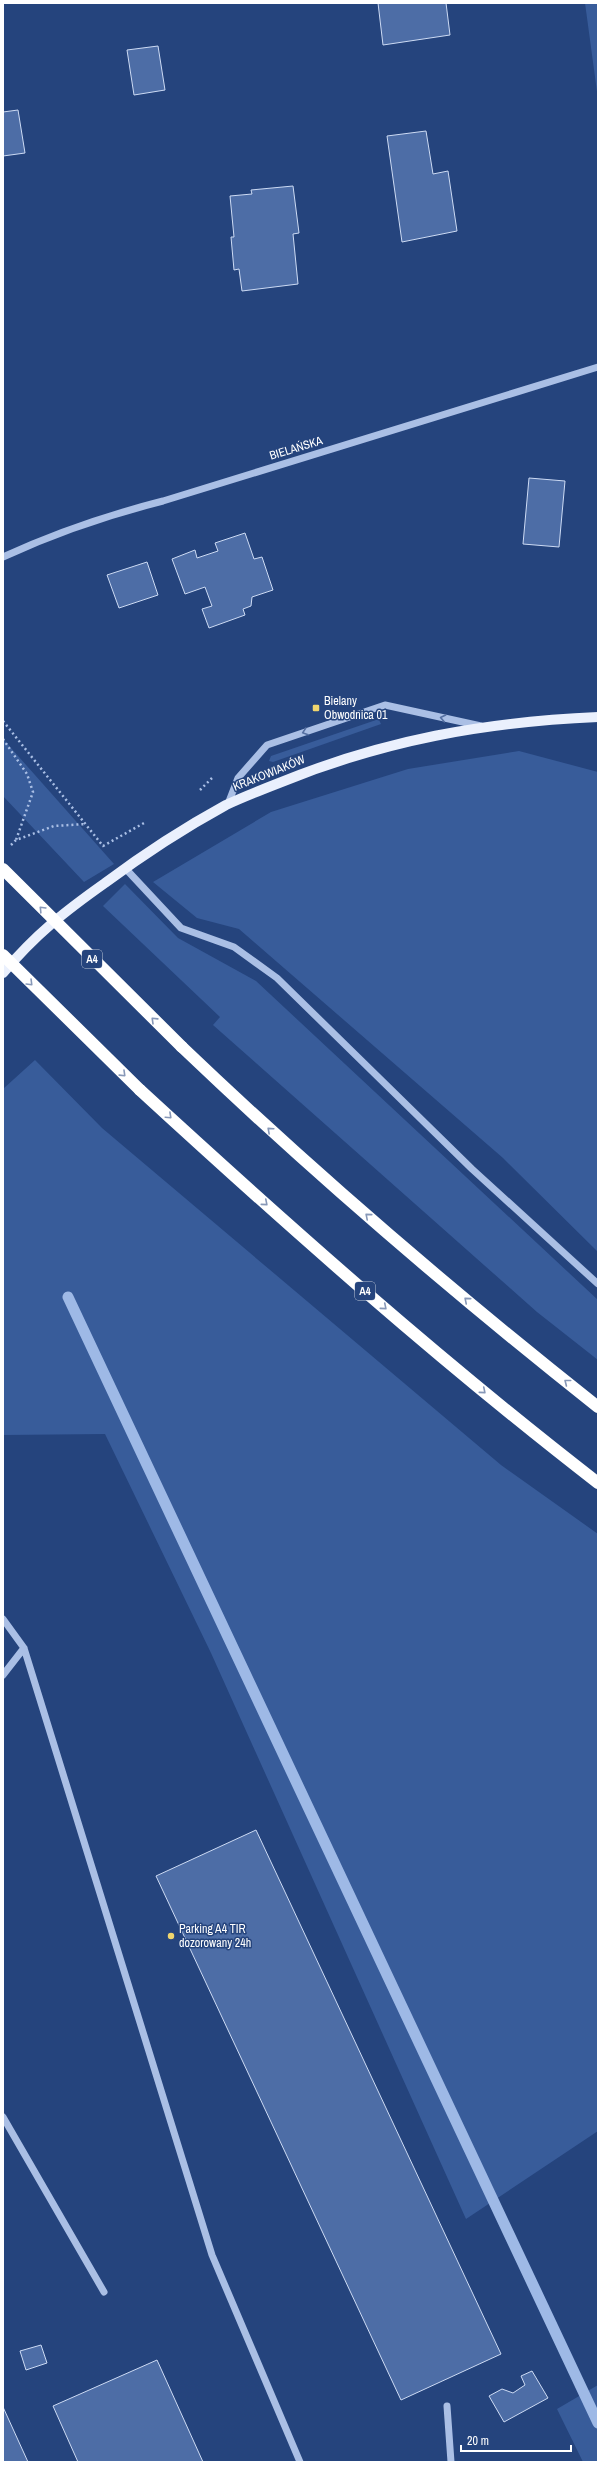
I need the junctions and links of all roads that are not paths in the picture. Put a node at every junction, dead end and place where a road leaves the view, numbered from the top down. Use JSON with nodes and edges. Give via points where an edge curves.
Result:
{"nodes":[{"id":1,"x":598,"y":367,"type":"edge"},
{"id":2,"x":3,"y":557,"type":"edge"},
{"id":3,"x":598,"y":717,"type":"edge"},
{"id":4,"x":482,"y":726,"type":"junction"},
{"id":5,"x":228,"y":804,"type":"junction"},
{"id":6,"x":124,"y":868,"type":"junction"},
{"id":7,"x":3,"y":869,"type":"edge"},
{"id":8,"x":3,"y":955,"type":"edge"},
{"id":9,"x":3,"y":973,"type":"edge"},
{"id":10,"x":598,"y":1284,"type":"edge"},
{"id":11,"x":598,"y":1407,"type":"edge"},
{"id":12,"x":598,"y":1482,"type":"edge"},
{"id":13,"x":3,"y":1619,"type":"edge"},
{"id":14,"x":24,"y":1648,"type":"junction"},
{"id":15,"x":3,"y":1676,"type":"edge"},
{"id":16,"x":3,"y":2117,"type":"edge"},
{"id":17,"x":104,"y":2292,"type":"dead end"},
{"id":18,"x":447,"y":2406,"type":"dead end"},
{"id":19,"x":300,"y":2462,"type":"edge"},
{"id":20,"x":451,"y":2462,"type":"edge"}],
"edges":[{"from":1,"to":2,"type":"street","name":"BIELAŃSKA","via":[[163,501],[116,513],[37,541]]},
{"from":3,"to":4,"type":"main road","name":"KRAKOWIAKÓW","via":[[542,719]]},
{"from":4,"to":5,"type":"main road","name":"KRAKOWIAKÓW","via":[[425,736],[361,754],[308,771]]},
{"from":4,"to":5,"type":"street","one_way":true,"via":[[385,705],[267,745],[238,778]]},
{"from":5,"to":6,"type":"main road","name":"KRAKOWIAKÓW"},
{"from":6,"to":9,"type":"main road","name":"KRAKOWIAKÓW","via":[[65,911],[27,945]]},
{"from":6,"to":10,"type":"street","via":[[181,928],[234,948],[277,978],[472,1169]]},
{"from":11,"to":7,"type":"highway","number":"A4","one_way":true,"bridge":true,"via":[[510,1337],[266,1127]]},
{"from":8,"to":12,"type":"highway","number":"A4","one_way":true,"bridge":true,"via":[[140,1090],[346,1275],[526,1427]]},
{"from":13,"to":14,"type":"street"},
{"from":14,"to":15,"type":"street"},
{"from":14,"to":19,"type":"street","via":[[212,2255]]},
{"from":16,"to":17,"type":"street"},
{"from":18,"to":20,"type":"street"}]}
